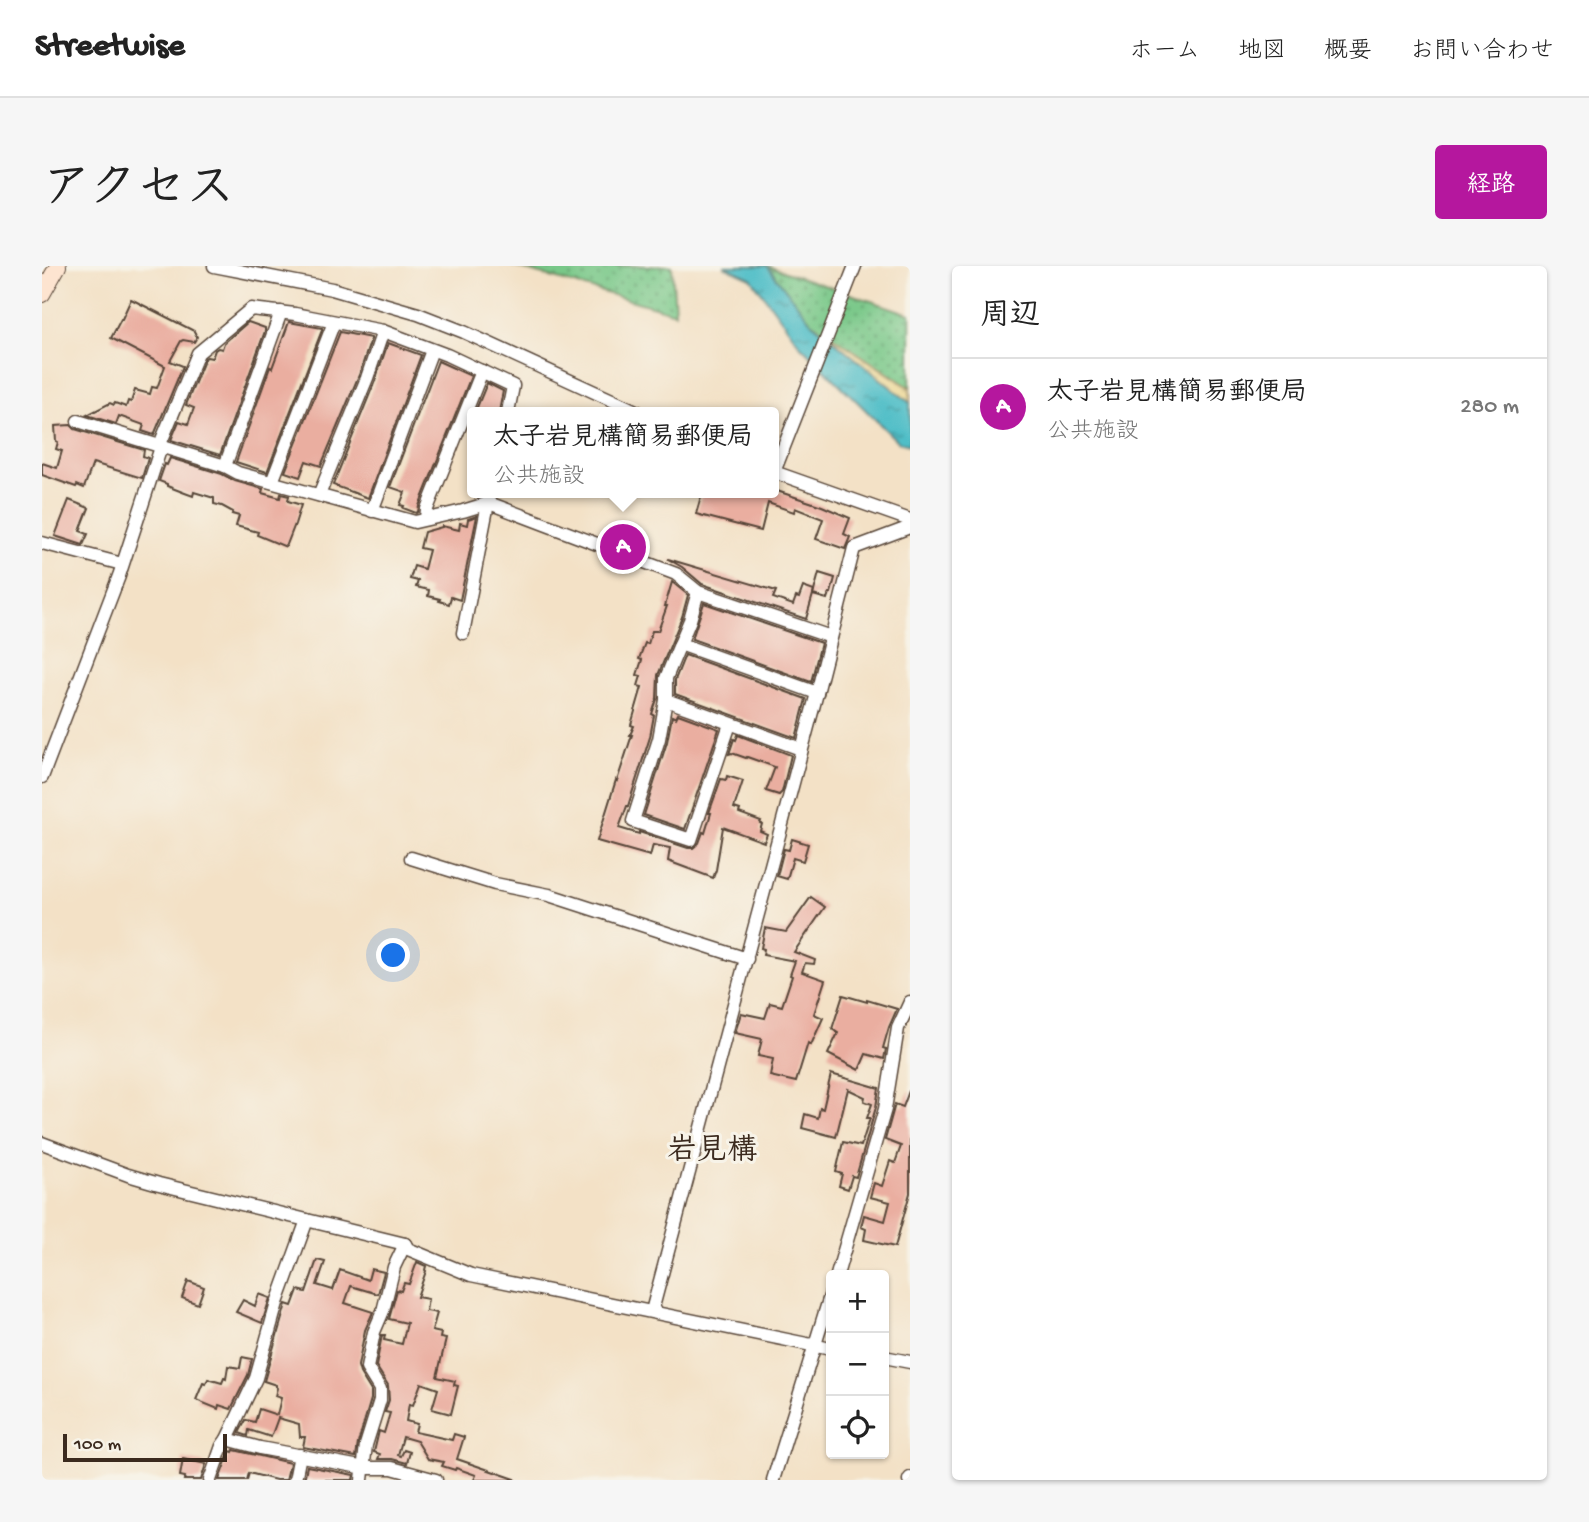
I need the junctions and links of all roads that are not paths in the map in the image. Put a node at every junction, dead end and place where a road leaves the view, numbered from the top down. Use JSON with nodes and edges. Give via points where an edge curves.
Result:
{"nodes":[{"id":1,"x":58,"y":266,"type":"edge"},
{"id":2,"x":214,"y":266,"type":"edge"},
{"id":3,"x":855,"y":266,"type":"edge"},
{"id":4,"x":42,"y":293,"type":"edge"},
{"id":5,"x":281,"y":312,"type":"junction"},
{"id":6,"x":334,"y":322,"type":"junction"},
{"id":7,"x":383,"y":331,"type":"junction"},
{"id":8,"x":432,"y":350,"type":"junction"},
{"id":9,"x":482,"y":371,"type":"junction"},
{"id":10,"x":468,"y":407,"type":"edge"},
{"id":11,"x":510,"y":407,"type":"edge"},
{"id":12,"x":627,"y":407,"type":"edge"},
{"id":13,"x":467,"y":409,"type":"edge"},
{"id":14,"x":78,"y":421,"type":"dead end"},
{"id":15,"x":161,"y":447,"type":"junction"},
{"id":16,"x":779,"y":459,"type":"edge"},
{"id":17,"x":225,"y":466,"type":"junction"},
{"id":18,"x":779,"y":474,"type":"edge"},
{"id":19,"x":272,"y":482,"type":"junction"},
{"id":20,"x":318,"y":495,"type":"junction"},
{"id":21,"x":490,"y":498,"type":"edge"},
{"id":22,"x":372,"y":511,"type":"junction"},
{"id":23,"x":426,"y":519,"type":"junction"},
{"id":24,"x":910,"y":520,"type":"edge"},
{"id":25,"x":910,"y":527,"type":"edge"},
{"id":26,"x":42,"y":543,"type":"edge"},
{"id":27,"x":122,"y":564,"type":"junction"},
{"id":28,"x":698,"y":592,"type":"junction"},
{"id":29,"x":463,"y":633,"type":"dead end"},
{"id":30,"x":831,"y":637,"type":"junction"},
{"id":31,"x":680,"y":644,"type":"junction"},
{"id":32,"x":817,"y":693,"type":"junction"},
{"id":33,"x":666,"y":700,"type":"junction"},
{"id":34,"x":730,"y":724,"type":"junction"},
{"id":35,"x":802,"y":749,"type":"junction"},
{"id":36,"x":42,"y":777,"type":"edge"},
{"id":37,"x":411,"y":858,"type":"dead end"},
{"id":38,"x":747,"y":959,"type":"junction"},
{"id":39,"x":910,"y":1002,"type":"edge"},
{"id":40,"x":42,"y":1143,"type":"edge"},
{"id":41,"x":307,"y":1220,"type":"junction"},
{"id":42,"x":405,"y":1244,"type":"junction"},
{"id":43,"x":838,"y":1270,"type":"edge"},
{"id":44,"x":826,"y":1309,"type":"edge"},
{"id":45,"x":652,"y":1311,"type":"junction"},
{"id":46,"x":814,"y":1346,"type":"junction"},
{"id":47,"x":826,"y":1348,"type":"edge"},
{"id":48,"x":889,"y":1358,"type":"edge"},
{"id":49,"x":910,"y":1362,"type":"edge"},
{"id":50,"x":227,"y":1440,"type":"junction"},
{"id":51,"x":300,"y":1455,"type":"junction"},
{"id":52,"x":364,"y":1474,"type":"edge"},
{"id":53,"x":210,"y":1480,"type":"edge"},
{"id":54,"x":295,"y":1480,"type":"edge"},
{"id":55,"x":436,"y":1480,"type":"edge"},
{"id":56,"x":773,"y":1480,"type":"edge"}],
"edges":[{"from":1,"to":4,"type":"street"},
{"from":2,"to":12,"type":"street","via":[[332,289],[418,314]]},
{"from":3,"to":16,"type":"street"},
{"from":5,"to":6,"type":"street"},
{"from":5,"to":15,"type":"street","via":[[251,309],[198,353]]},
{"from":5,"to":17,"type":"street"},
{"from":6,"to":7,"type":"street"},
{"from":6,"to":19,"type":"street"},
{"from":7,"to":8,"type":"street"},
{"from":7,"to":20,"type":"street"},
{"from":8,"to":9,"type":"street"},
{"from":8,"to":22,"type":"street"},
{"from":9,"to":10,"type":"street"},
{"from":9,"to":11,"type":"street","via":[[513,386]]},
{"from":13,"to":23,"type":"street"},
{"from":14,"to":15,"type":"street"},
{"from":15,"to":17,"type":"street"},
{"from":15,"to":27,"type":"street"},
{"from":17,"to":19,"type":"street"},
{"from":18,"to":24,"type":"street"},
{"from":19,"to":20,"type":"street"},
{"from":20,"to":22,"type":"street"},
{"from":21,"to":23,"type":"street","via":[[463,512]]},
{"from":21,"to":28,"type":"street","via":[[676,574]]},
{"from":21,"to":29,"type":"street"},
{"from":22,"to":23,"type":"street","via":[[415,522]]},
{"from":25,"to":30,"type":"street","via":[[854,548]]},
{"from":26,"to":27,"type":"street"},
{"from":27,"to":36,"type":"street"},
{"from":28,"to":30,"type":"street"},
{"from":28,"to":31,"type":"street"},
{"from":30,"to":32,"type":"street"},
{"from":31,"to":32,"type":"street"},
{"from":31,"to":33,"type":"street","via":[[666,678]]},
{"from":32,"to":35,"type":"street"},
{"from":33,"to":34,"type":"street"},
{"from":33,"to":34,"type":"street","via":[[659,739],[632,821],[691,840]]},
{"from":34,"to":35,"type":"street"},
{"from":35,"to":38,"type":"street"},
{"from":37,"to":38,"type":"street","via":[[549,895]]},
{"from":38,"to":45,"type":"street"},
{"from":39,"to":43,"type":"street","via":[[898,1028],[885,1109]]},
{"from":40,"to":41,"type":"street","via":[[128,1175]]},
{"from":41,"to":42,"type":"street"},
{"from":41,"to":50,"type":"street","via":[[256,1378]]},
{"from":42,"to":45,"type":"street","via":[[408,1250],[471,1275]]},
{"from":42,"to":52,"type":"street","via":[[374,1332],[367,1368],[380,1389],[380,1400],[366,1445]]},
{"from":44,"to":46,"type":"street"},
{"from":45,"to":46,"type":"street"},
{"from":46,"to":47,"type":"street"},
{"from":46,"to":56,"type":"street"},
{"from":48,"to":49,"type":"street"},
{"from":50,"to":51,"type":"street"},
{"from":50,"to":53,"type":"street"},
{"from":51,"to":52,"type":"street"},
{"from":51,"to":54,"type":"street"},
{"from":52,"to":55,"type":"street","via":[[392,1468]]}]}
